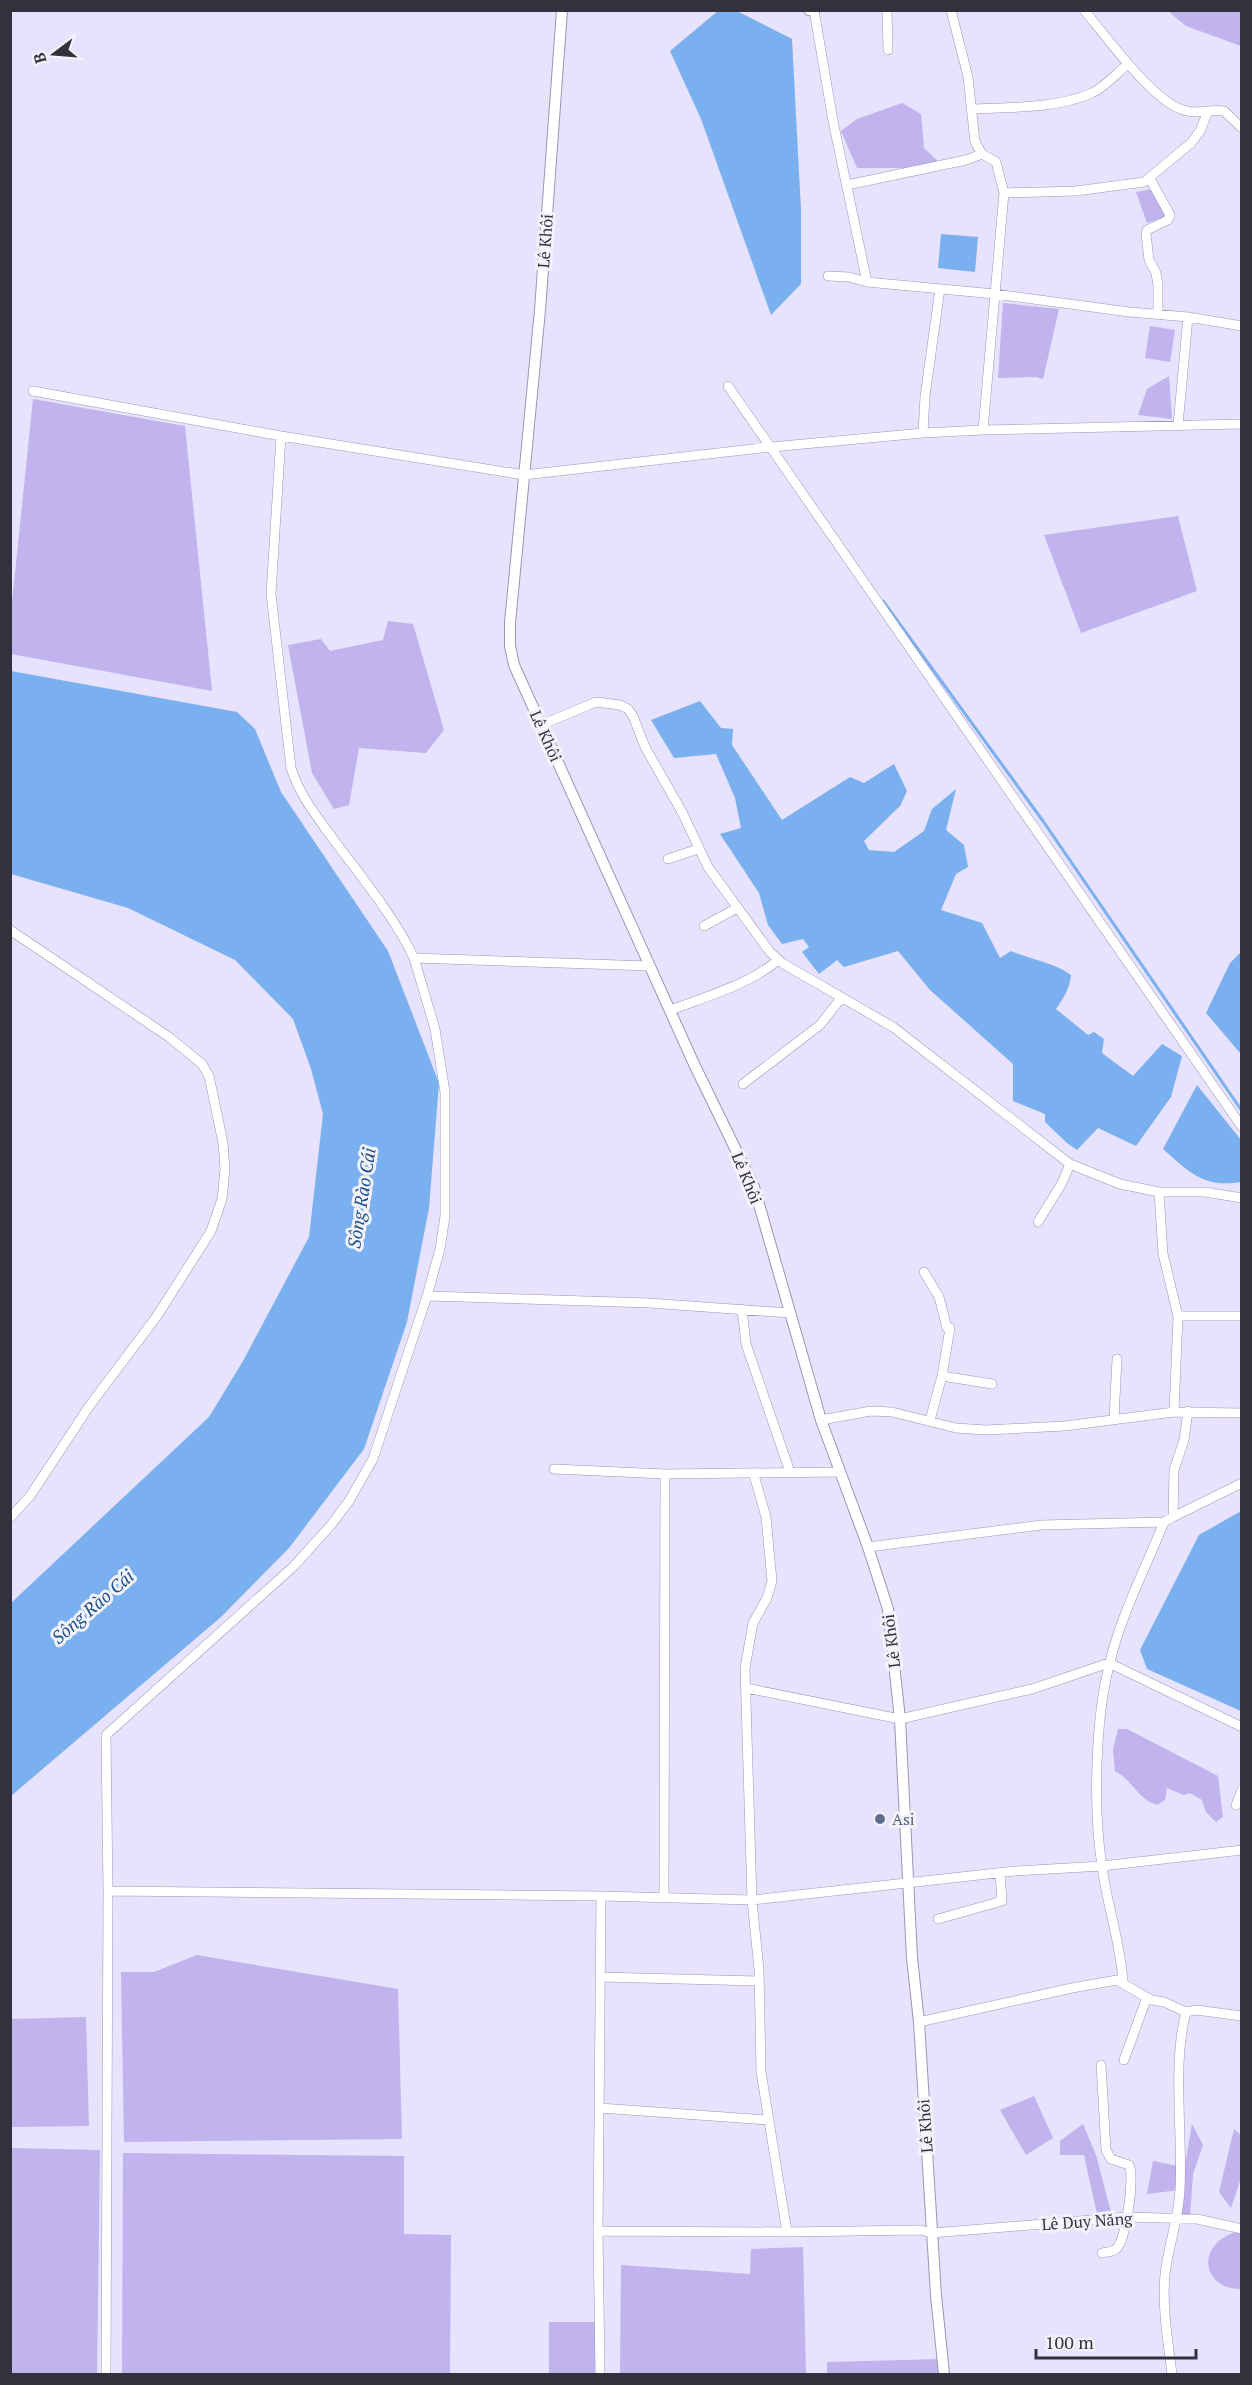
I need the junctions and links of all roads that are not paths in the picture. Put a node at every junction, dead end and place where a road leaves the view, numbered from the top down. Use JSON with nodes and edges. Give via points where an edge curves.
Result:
{"nodes":[{"id":1,"x":562,"y":10,"type":"edge"},
{"id":2,"x":809,"y":10,"type":"edge"},
{"id":3,"x":887,"y":10,"type":"edge"},
{"id":4,"x":951,"y":10,"type":"edge"},
{"id":5,"x":1084,"y":10,"type":"edge"},
{"id":6,"x":814,"y":11,"type":"edge"},
{"id":7,"x":888,"y":50,"type":"dead end"},
{"id":8,"x":1128,"y":64,"type":"junction"},
{"id":9,"x":971,"y":109,"type":"junction"},
{"id":10,"x":1208,"y":111,"type":"junction"},
{"id":11,"x":1242,"y":128,"type":"edge"},
{"id":12,"x":982,"y":154,"type":"junction"},
{"id":13,"x":1150,"y":180,"type":"junction"},
{"id":14,"x":847,"y":185,"type":"junction"},
{"id":15,"x":1004,"y":193,"type":"junction"},
{"id":16,"x":828,"y":276,"type":"dead end"},
{"id":17,"x":867,"y":282,"type":"junction"},
{"id":18,"x":940,"y":289,"type":"junction"},
{"id":19,"x":995,"y":294,"type":"junction"},
{"id":20,"x":1158,"y":315,"type":"junction"},
{"id":21,"x":1188,"y":317,"type":"junction"},
{"id":22,"x":1242,"y":326,"type":"edge"},
{"id":23,"x":728,"y":386,"type":"dead end"},
{"id":24,"x":33,"y":391,"type":"dead end"},
{"id":25,"x":1242,"y":424,"type":"edge"},
{"id":26,"x":1178,"y":425,"type":"junction"},
{"id":27,"x":983,"y":430,"type":"junction"},
{"id":28,"x":923,"y":433,"type":"junction"},
{"id":29,"x":281,"y":436,"type":"junction"},
{"id":30,"x":771,"y":447,"type":"junction"},
{"id":31,"x":524,"y":475,"type":"junction"},
{"id":32,"x":541,"y":725,"type":"junction"},
{"id":33,"x":698,"y":849,"type":"junction"},
{"id":34,"x":668,"y":859,"type":"dead end"},
{"id":35,"x":737,"y":908,"type":"junction"},
{"id":36,"x":704,"y":926,"type":"dead end"},
{"id":37,"x":10,"y":930,"type":"edge"},
{"id":38,"x":414,"y":958,"type":"junction"},
{"id":39,"x":778,"y":960,"type":"junction"},
{"id":40,"x":650,"y":966,"type":"junction"},
{"id":41,"x":842,"y":997,"type":"junction"},
{"id":42,"x":671,"y":1010,"type":"junction"},
{"id":43,"x":743,"y":1084,"type":"dead end"},
{"id":44,"x":1242,"y":1127,"type":"edge"},
{"id":45,"x":1070,"y":1164,"type":"junction"},
{"id":46,"x":1159,"y":1192,"type":"junction"},
{"id":47,"x":1242,"y":1198,"type":"edge"},
{"id":48,"x":1038,"y":1222,"type":"dead end"},
{"id":49,"x":924,"y":1272,"type":"dead end"},
{"id":50,"x":427,"y":1296,"type":"junction"},
{"id":51,"x":742,"y":1309,"type":"junction"},
{"id":52,"x":790,"y":1313,"type":"junction"},
{"id":53,"x":1178,"y":1316,"type":"junction"},
{"id":54,"x":1242,"y":1316,"type":"edge"},
{"id":55,"x":1117,"y":1359,"type":"dead end"},
{"id":56,"x":942,"y":1376,"type":"junction"},
{"id":57,"x":992,"y":1384,"type":"dead end"},
{"id":58,"x":1188,"y":1411,"type":"junction"},
{"id":59,"x":1174,"y":1412,"type":"junction"},
{"id":60,"x":1242,"y":1413,"type":"edge"},
{"id":61,"x":1114,"y":1419,"type":"junction"},
{"id":62,"x":821,"y":1420,"type":"junction"},
{"id":63,"x":930,"y":1420,"type":"junction"},
{"id":64,"x":554,"y":1469,"type":"dead end"},
{"id":65,"x":790,"y":1472,"type":"junction"},
{"id":66,"x":840,"y":1472,"type":"junction"},
{"id":67,"x":665,"y":1474,"type":"junction"},
{"id":68,"x":754,"y":1475,"type":"junction"},
{"id":69,"x":1242,"y":1483,"type":"edge"},
{"id":70,"x":10,"y":1518,"type":"edge"},
{"id":71,"x":1168,"y":1519,"type":"junction"},
{"id":72,"x":868,"y":1547,"type":"junction"},
{"id":73,"x":1109,"y":1663,"type":"junction"},
{"id":74,"x":746,"y":1688,"type":"junction"},
{"id":75,"x":900,"y":1719,"type":"junction"},
{"id":76,"x":1242,"y":1727,"type":"edge"},
{"id":77,"x":1242,"y":1790,"type":"edge"},
{"id":78,"x":1236,"y":1805,"type":"dead end"},
{"id":79,"x":1242,"y":1850,"type":"edge"},
{"id":80,"x":1102,"y":1866,"type":"junction"},
{"id":81,"x":1000,"y":1873,"type":"junction"},
{"id":82,"x":908,"y":1883,"type":"junction"},
{"id":83,"x":108,"y":1891,"type":"junction"},
{"id":84,"x":601,"y":1896,"type":"junction"},
{"id":85,"x":664,"y":1897,"type":"junction"},
{"id":86,"x":752,"y":1899,"type":"junction"},
{"id":87,"x":938,"y":1919,"type":"dead end"},
{"id":88,"x":600,"y":1977,"type":"junction"},
{"id":89,"x":758,"y":1981,"type":"junction"},
{"id":90,"x":1123,"y":1983,"type":"junction"},
{"id":91,"x":1147,"y":1997,"type":"junction"},
{"id":92,"x":1186,"y":2012,"type":"junction"},
{"id":93,"x":1242,"y":2016,"type":"edge"},
{"id":94,"x":919,"y":2022,"type":"junction"},
{"id":95,"x":1124,"y":2060,"type":"dead end"},
{"id":96,"x":1101,"y":2065,"type":"dead end"},
{"id":97,"x":600,"y":2108,"type":"junction"},
{"id":98,"x":768,"y":2120,"type":"junction"},
{"id":99,"x":1128,"y":2217,"type":"junction"},
{"id":100,"x":1175,"y":2218,"type":"junction"},
{"id":101,"x":1242,"y":2229,"type":"edge"},
{"id":102,"x":598,"y":2230,"type":"junction"},
{"id":103,"x":788,"y":2232,"type":"junction"},
{"id":104,"x":932,"y":2233,"type":"junction"},
{"id":105,"x":1102,"y":2253,"type":"dead end"},
{"id":106,"x":106,"y":2374,"type":"edge"},
{"id":107,"x":600,"y":2374,"type":"edge"},
{"id":108,"x":944,"y":2374,"type":"edge"},
{"id":109,"x":1172,"y":2374,"type":"edge"}],
"edges":[{"from":1,"to":31,"type":"street","name":"Lê Khôi"},
{"from":2,"to":6,"type":"street"},
{"from":3,"to":7,"type":"street"},
{"from":4,"to":9,"type":"street","via":[[966,69]]},
{"from":5,"to":8,"type":"street"},
{"from":6,"to":14,"type":"street"},
{"from":8,"to":9,"type":"street","via":[[1084,95],[1025,106]]},
{"from":8,"to":10,"type":"street","via":[[1177,107],[1188,112]]},
{"from":9,"to":12,"type":"street","via":[[975,142]]},
{"from":10,"to":11,"type":"street","via":[[1224,111]]},
{"from":10,"to":13,"type":"street","via":[[1191,143]]},
{"from":12,"to":14,"type":"street"},
{"from":12,"to":15,"type":"street","via":[[996,162]]},
{"from":13,"to":15,"type":"street","via":[[1109,188]]},
{"from":13,"to":20,"type":"street","via":[[1170,215],[1146,234],[1149,260],[1158,285]]},
{"from":14,"to":17,"type":"street"},
{"from":15,"to":19,"type":"street"},
{"from":16,"to":17,"type":"street"},
{"from":17,"to":18,"type":"street"},
{"from":18,"to":19,"type":"street"},
{"from":18,"to":28,"type":"street"},
{"from":19,"to":20,"type":"street"},
{"from":19,"to":27,"type":"street"},
{"from":20,"to":21,"type":"street"},
{"from":21,"to":22,"type":"street"},
{"from":21,"to":26,"type":"street"},
{"from":23,"to":30,"type":"street"},
{"from":24,"to":29,"type":"street"},
{"from":25,"to":26,"type":"street"},
{"from":26,"to":27,"type":"street"},
{"from":27,"to":28,"type":"street"},
{"from":28,"to":30,"type":"street"},
{"from":29,"to":31,"type":"street"},
{"from":29,"to":38,"type":"street","via":[[271,594],[291,768],[307,803],[379,902]]},
{"from":30,"to":31,"type":"street"},
{"from":30,"to":44,"type":"street"},
{"from":31,"to":32,"type":"street","name":"Lê Khôi","via":[[510,646],[514,665]]},
{"from":32,"to":33,"type":"street","via":[[596,702],[628,709]]},
{"from":32,"to":40,"type":"street","name":"Lê Khôi"},
{"from":33,"to":34,"type":"street"},
{"from":33,"to":35,"type":"street"},
{"from":35,"to":36,"type":"street"},
{"from":35,"to":39,"type":"street"},
{"from":37,"to":70,"type":"street","via":[[169,1037],[202,1064],[209,1076],[225,1169],[221,1206],[205,1240],[157,1316],[90,1405],[30,1496]]},
{"from":38,"to":40,"type":"street"},
{"from":38,"to":50,"type":"street","via":[[440,1051],[445,1092],[445,1216]]},
{"from":39,"to":41,"type":"street"},
{"from":39,"to":42,"type":"street","via":[[749,978]]},
{"from":40,"to":42,"type":"street","name":"Lê Khôi"},
{"from":41,"to":43,"type":"street","via":[[820,1025]]},
{"from":41,"to":45,"type":"street","via":[[910,1039]]},
{"from":42,"to":52,"type":"street","name":"Lê Khôi","via":[[754,1186]]},
{"from":45,"to":46,"type":"street","via":[[1119,1184]]},
{"from":45,"to":48,"type":"street"},
{"from":46,"to":47,"type":"street","via":[[1205,1192]]},
{"from":46,"to":53,"type":"street","via":[[1163,1254]]},
{"from":49,"to":56,"type":"street","via":[[939,1296],[949,1328]]},
{"from":50,"to":51,"type":"street"},
{"from":50,"to":83,"type":"street","via":[[373,1460],[349,1501],[294,1566],[106,1735]]},
{"from":51,"to":52,"type":"street"},
{"from":51,"to":65,"type":"street","via":[[746,1344]]},
{"from":52,"to":62,"type":"street","name":"Lê Khôi"},
{"from":53,"to":54,"type":"street"},
{"from":53,"to":59,"type":"street"},
{"from":55,"to":61,"type":"street"},
{"from":56,"to":57,"type":"street"},
{"from":56,"to":63,"type":"street"},
{"from":58,"to":59,"type":"street"},
{"from":58,"to":60,"type":"street"},
{"from":58,"to":71,"type":"street","via":[[1174,1470]]},
{"from":59,"to":61,"type":"street"},
{"from":61,"to":63,"type":"street","via":[[986,1430],[956,1428]]},
{"from":62,"to":63,"type":"street","via":[[871,1411]]},
{"from":62,"to":66,"type":"street","name":"Lê Khôi"},
{"from":64,"to":67,"type":"street"},
{"from":65,"to":66,"type":"street"},
{"from":65,"to":68,"type":"street"},
{"from":66,"to":72,"type":"street","name":"Lê Khôi"},
{"from":67,"to":68,"type":"street"},
{"from":67,"to":85,"type":"street"},
{"from":68,"to":74,"type":"street","via":[[766,1517],[772,1581],[753,1623]]},
{"from":69,"to":71,"type":"street"},
{"from":71,"to":72,"type":"street","via":[[1041,1525]]},
{"from":71,"to":73,"type":"street"},
{"from":72,"to":75,"type":"street","name":"Lê Khôi","via":[[888,1609]]},
{"from":73,"to":75,"type":"street","via":[[1032,1689]]},
{"from":73,"to":76,"type":"street"},
{"from":73,"to":80,"type":"street","via":[[1102,1703],[1097,1787]]},
{"from":74,"to":75,"type":"street"},
{"from":74,"to":86,"type":"street"},
{"from":75,"to":82,"type":"street","name":"Lê Khôi"},
{"from":77,"to":78,"type":"street"},
{"from":79,"to":80,"type":"street"},
{"from":80,"to":81,"type":"street"},
{"from":80,"to":90,"type":"street","via":[[1122,1960]]},
{"from":81,"to":82,"type":"street"},
{"from":81,"to":87,"type":"street","via":[[1002,1901]]},
{"from":82,"to":86,"type":"street"},
{"from":82,"to":94,"type":"street","name":"Lê Khôi"},
{"from":83,"to":84,"type":"street"},
{"from":83,"to":106,"type":"street"},
{"from":84,"to":85,"type":"street"},
{"from":84,"to":88,"type":"street"},
{"from":85,"to":86,"type":"street"},
{"from":86,"to":89,"type":"street"},
{"from":88,"to":89,"type":"street"},
{"from":88,"to":97,"type":"street"},
{"from":89,"to":98,"type":"street","via":[[760,2072]]},
{"from":90,"to":91,"type":"street"},
{"from":90,"to":94,"type":"street","via":[[1117,1980],[1072,1988]]},
{"from":91,"to":92,"type":"street"},
{"from":91,"to":95,"type":"street"},
{"from":92,"to":93,"type":"street"},
{"from":92,"to":100,"type":"street","via":[[1180,2068],[1180,2190]]},
{"from":94,"to":104,"type":"street","name":"Lê Khôi"},
{"from":96,"to":99,"type":"street","via":[[1106,2150],[1111,2159],[1129,2165],[1132,2173]]},
{"from":97,"to":98,"type":"street"},
{"from":97,"to":102,"type":"street"},
{"from":98,"to":103,"type":"street"},
{"from":99,"to":100,"type":"street","name":"Lê Duy Năng"},
{"from":99,"to":104,"type":"street","name":"Lê Duy Năng"},
{"from":99,"to":105,"type":"street","via":[[1118,2248]]},
{"from":100,"to":101,"type":"street","name":"Lê Duy Năng"},
{"from":100,"to":109,"type":"street","via":[[1164,2294]]},
{"from":102,"to":103,"type":"street","name":"Lê Duy Năng"},
{"from":102,"to":107,"type":"street"},
{"from":103,"to":104,"type":"street","name":"Lê Duy Năng"},
{"from":104,"to":108,"type":"street","name":"Lê Khôi"}]}
